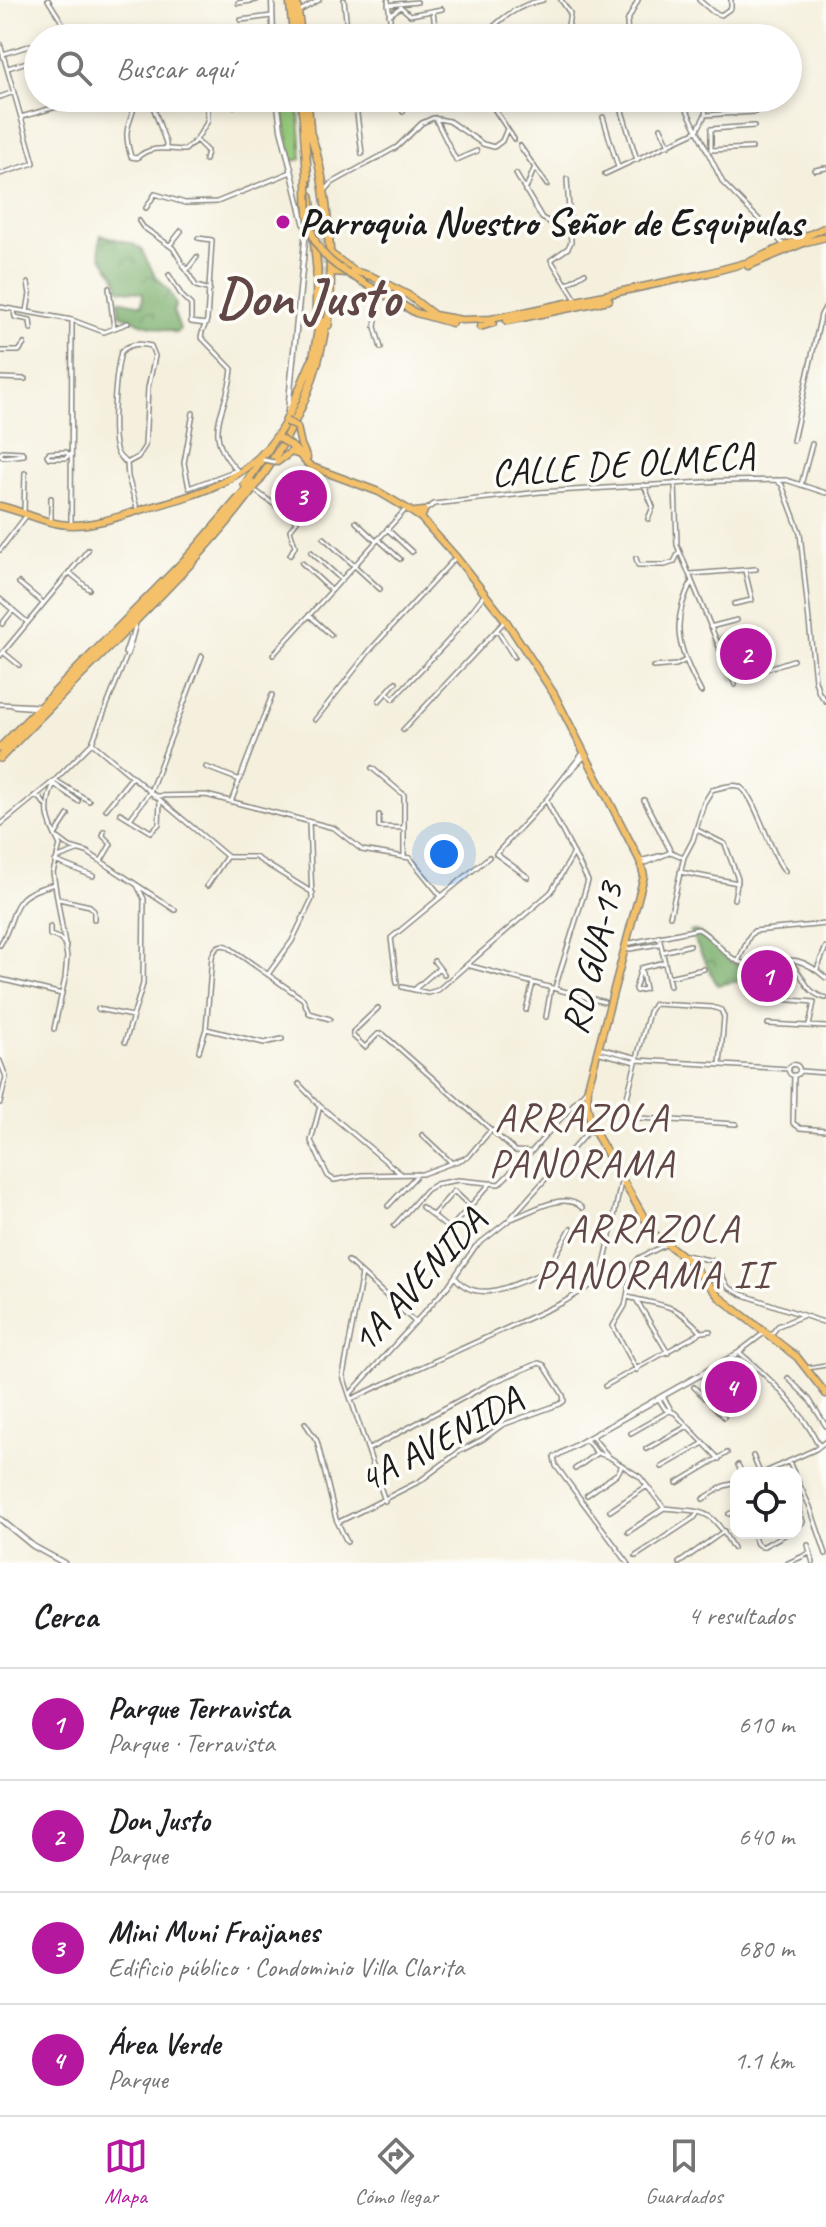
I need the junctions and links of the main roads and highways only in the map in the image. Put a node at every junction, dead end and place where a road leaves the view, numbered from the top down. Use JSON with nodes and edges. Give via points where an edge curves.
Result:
{"nodes":[{"id":1,"x":305,"y":112,"type":"edge"},
{"id":2,"x":305,"y":116,"type":"junction"},
{"id":3,"x":310,"y":133,"type":"junction"},
{"id":4,"x":307,"y":180,"type":"junction"},
{"id":5,"x":826,"y":227,"type":"edge"},
{"id":6,"x":826,"y":237,"type":"edge"},
{"id":7,"x":328,"y":240,"type":"junction"},
{"id":8,"x":786,"y":247,"type":"junction"},
{"id":9,"x":317,"y":253,"type":"junction"},
{"id":10,"x":330,"y":253,"type":"junction"},
{"id":11,"x":758,"y":263,"type":"junction"},
{"id":12,"x":344,"y":266,"type":"junction"},
{"id":13,"x":317,"y":269,"type":"junction"},
{"id":14,"x":332,"y":272,"type":"junction"},
{"id":15,"x":363,"y":284,"type":"junction"},
{"id":16,"x":408,"y":295,"type":"junction"},
{"id":17,"x":323,"y":321,"type":"tunnel mouth"},
{"id":18,"x":493,"y":323,"type":"junction"},
{"id":19,"x":480,"y":327,"type":"dead end"},
{"id":20,"x":314,"y":336,"type":"junction"},
{"id":21,"x":326,"y":337,"type":"junction"},
{"id":22,"x":318,"y":356,"type":"junction"},
{"id":23,"x":308,"y":368,"type":"junction"},
{"id":24,"x":286,"y":421,"type":"junction"},
{"id":25,"x":297,"y":427,"type":"junction"},
{"id":26,"x":278,"y":438,"type":"junction"},
{"id":27,"x":288,"y":443,"type":"junction"},
{"id":28,"x":270,"y":446,"type":"junction"},
{"id":29,"x":276,"y":462,"type":"junction"},
{"id":30,"x":305,"y":463,"type":"junction"},
{"id":31,"x":0,"y":505,"type":"edge"},
{"id":32,"x":411,"y":509,"type":"junction"},
{"id":33,"x":194,"y":555,"type":"junction"},
{"id":34,"x":184,"y":570,"type":"junction"},
{"id":35,"x":172,"y":573,"type":"junction"},
{"id":36,"x":135,"y":616,"type":"junction"},
{"id":37,"x":0,"y":748,"type":"edge"},
{"id":38,"x":0,"y":758,"type":"edge"},
{"id":39,"x":824,"y":1391,"type":"edge"}],
"edges":[{"from":1,"to":2,"type":"highway"},
{"from":2,"to":3,"type":"highway"},
{"from":2,"to":3,"type":"highway","via":[[320,216]]},
{"from":2,"to":4,"type":"highway"},
{"from":3,"to":7,"type":"highway"},
{"from":4,"to":9,"type":"highway"},
{"from":4,"to":15,"type":"main road","bridge":true,"via":[[315,242],[322,255]]},
{"from":5,"to":8,"type":"main road"},
{"from":6,"to":11,"type":"main road"},
{"from":7,"to":10,"type":"highway"},
{"from":7,"to":12,"type":"main road"},
{"from":8,"to":11,"type":"main road"},
{"from":8,"to":16,"type":"main road","via":[[698,276],[508,317],[462,320],[434,315]]},
{"from":9,"to":10,"type":"highway"},
{"from":9,"to":13,"type":"highway"},
{"from":10,"to":12,"type":"main road"},
{"from":10,"to":14,"type":"highway"},
{"from":11,"to":18,"type":"main road"},
{"from":12,"to":16,"type":"main road"},
{"from":13,"to":14,"type":"highway"},
{"from":13,"to":20,"type":"highway"},
{"from":14,"to":15,"type":"main road","via":[[344,272]]},
{"from":14,"to":21,"type":"highway"},
{"from":15,"to":16,"type":"main road","via":[[404,303]]},
{"from":15,"to":18,"type":"main road","via":[[435,320]]},
{"from":17,"to":22,"type":"highway"},
{"from":18,"to":19,"type":"main road"},
{"from":20,"to":22,"type":"highway"},
{"from":20,"to":23,"type":"highway"},
{"from":21,"to":22,"type":"highway"},
{"from":21,"to":22,"type":"highway"},
{"from":22,"to":23,"type":"highway"},
{"from":22,"to":25,"type":"highway","via":[[317,382]]},
{"from":22,"to":33,"type":"highway","via":[[301,410],[278,455]]},
{"from":23,"to":24,"type":"highway"},
{"from":24,"to":25,"type":"main road","bridge":true},
{"from":24,"to":26,"type":"main road"},
{"from":25,"to":27,"type":"highway"},
{"from":25,"to":32,"type":"main road","via":[[308,460],[382,489]]},
{"from":26,"to":27,"type":"main road","bridge":true},
{"from":26,"to":28,"type":"main road"},
{"from":27,"to":29,"type":"highway"},
{"from":27,"to":30,"type":"main road"},
{"from":28,"to":31,"type":"main road","via":[[216,488],[91,523],[71,525]]},
{"from":28,"to":33,"type":"highway"},
{"from":29,"to":30,"type":"main road","via":[[293,451]]},
{"from":29,"to":33,"type":"highway","via":[[257,492]]},
{"from":30,"to":32,"type":"main road"},
{"from":32,"to":39,"type":"main road","name":"RD GUA-13","via":[[485,593],[559,702],[640,863],[643,882],[588,1087],[590,1128],[653,1233],[694,1266],[711,1290],[807,1368]]},
{"from":33,"to":34,"type":"highway"},
{"from":33,"to":35,"type":"highway"},
{"from":34,"to":35,"type":"highway"},
{"from":34,"to":36,"type":"highway"},
{"from":35,"to":36,"type":"highway"},
{"from":36,"to":37,"type":"highway"},
{"from":36,"to":38,"type":"highway"}]}
